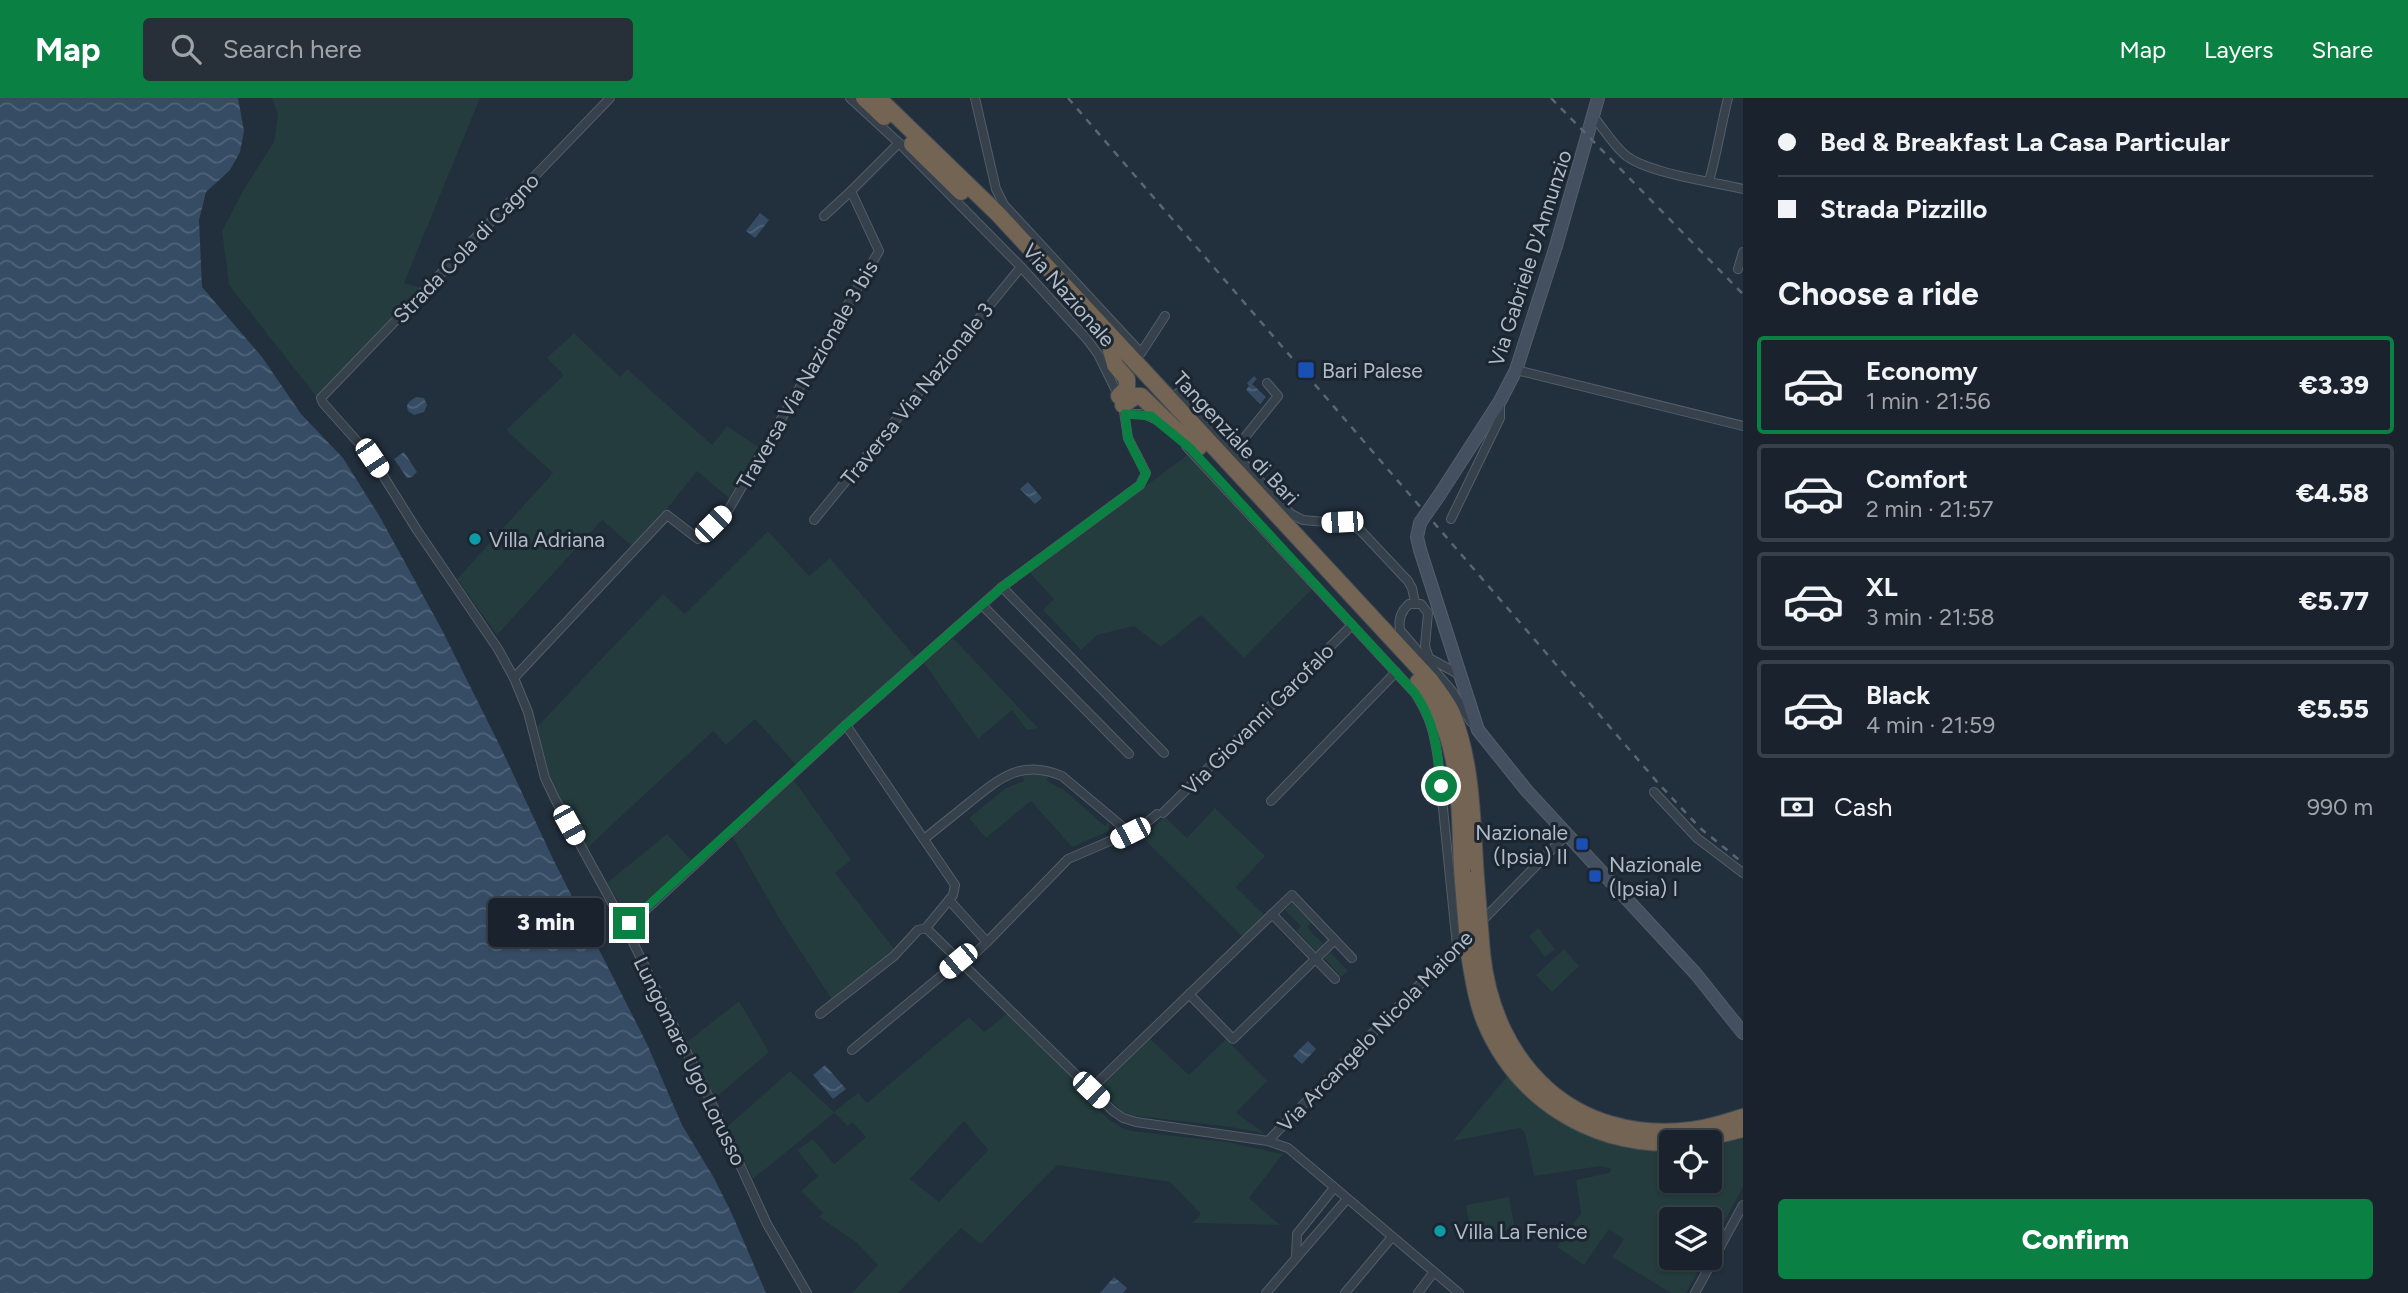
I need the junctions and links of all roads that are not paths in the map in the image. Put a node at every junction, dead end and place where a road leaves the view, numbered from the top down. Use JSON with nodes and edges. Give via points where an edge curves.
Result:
{"nodes":[{"id":1,"x":610,"y":98,"type":"edge"},
{"id":2,"x":850,"y":98,"type":"edge"},
{"id":3,"x":864,"y":98,"type":"edge"},
{"id":4,"x":878,"y":98,"type":"edge"},
{"id":5,"x":975,"y":98,"type":"edge"},
{"id":6,"x":1598,"y":98,"type":"edge"},
{"id":7,"x":1728,"y":98,"type":"edge"},
{"id":8,"x":1593,"y":116,"type":"junction"},
{"id":9,"x":899,"y":143,"type":"junction"},
{"id":10,"x":1709,"y":181,"type":"junction"},
{"id":11,"x":1743,"y":189,"type":"edge"},
{"id":12,"x":850,"y":191,"type":"junction"},
{"id":13,"x":824,"y":216,"type":"dead end"},
{"id":14,"x":1743,"y":252,"type":"edge"},
{"id":15,"x":1021,"y":267,"type":"junction"},
{"id":16,"x":1738,"y":269,"type":"dead end"},
{"id":17,"x":1165,"y":316,"type":"dead end"},
{"id":18,"x":1111,"y":351,"type":"junction"},
{"id":19,"x":1516,"y":370,"type":"junction"},
{"id":20,"x":1267,"y":383,"type":"dead end"},
{"id":21,"x":1178,"y":393,"type":"dead end"},
{"id":22,"x":321,"y":398,"type":"joint"},
{"id":23,"x":1500,"y":401,"type":"junction"},
{"id":24,"x":1122,"y":405,"type":"junction"},
{"id":25,"x":1743,"y":426,"type":"edge"},
{"id":26,"x":1199,"y":447,"type":"junction"},
{"id":27,"x":1233,"y":452,"type":"junction"},
{"id":28,"x":1451,"y":519,"type":"dead end"},
{"id":29,"x":814,"y":520,"type":"dead end"},
{"id":30,"x":1002,"y":587,"type":"junction"},
{"id":31,"x":1415,"y":602,"type":"junction"},
{"id":32,"x":982,"y":606,"type":"junction"},
{"id":33,"x":1353,"y":625,"type":"junction"},
{"id":34,"x":1450,"y":638,"type":"junction"},
{"id":35,"x":1449,"y":655,"type":"junction"},
{"id":36,"x":1438,"y":662,"type":"junction"},
{"id":37,"x":1396,"y":672,"type":"junction"},
{"id":38,"x":1455,"y":672,"type":"junction"},
{"id":39,"x":514,"y":678,"type":"junction"},
{"id":40,"x":1458,"y":690,"type":"junction"},
{"id":41,"x":846,"y":725,"type":"junction"},
{"id":42,"x":1164,"y":753,"type":"dead end"},
{"id":43,"x":1129,"y":754,"type":"dead end"},
{"id":44,"x":1654,"y":792,"type":"dead end"},
{"id":45,"x":1271,"y":801,"type":"dead end"},
{"id":46,"x":1130,"y":833,"type":"junction"},
{"id":47,"x":1566,"y":835,"type":"junction"},
{"id":48,"x":924,"y":839,"type":"junction"},
{"id":49,"x":1743,"y":873,"type":"edge"},
{"id":50,"x":1469,"y":874,"type":"junction"},
{"id":51,"x":949,"y":900,"type":"junction"},
{"id":52,"x":1272,"y":914,"type":"junction"},
{"id":53,"x":626,"y":928,"type":"junction"},
{"id":54,"x":926,"y":928,"type":"junction"},
{"id":55,"x":1335,"y":940,"type":"junction"},
{"id":56,"x":988,"y":942,"type":"junction"},
{"id":57,"x":1469,"y":951,"type":"junction"},
{"id":58,"x":1352,"y":958,"type":"dead end"},
{"id":59,"x":1315,"y":959,"type":"junction"},
{"id":60,"x":961,"y":963,"type":"junction"},
{"id":61,"x":1335,"y":979,"type":"dead end"},
{"id":62,"x":1189,"y":995,"type":"junction"},
{"id":63,"x":820,"y":1014,"type":"dead end"},
{"id":64,"x":1743,"y":1033,"type":"edge"},
{"id":65,"x":852,"y":1050,"type":"dead end"},
{"id":66,"x":1091,"y":1090,"type":"junction"},
{"id":67,"x":1743,"y":1117,"type":"edge"},
{"id":68,"x":1743,"y":1129,"type":"edge"},
{"id":69,"x":1659,"y":1130,"type":"edge"},
{"id":70,"x":1718,"y":1130,"type":"joint"},
{"id":71,"x":1268,"y":1141,"type":"junction"},
{"id":72,"x":1659,"y":1142,"type":"edge"},
{"id":73,"x":1334,"y":1188,"type":"junction"},
{"id":74,"x":1347,"y":1199,"type":"junction"},
{"id":75,"x":1743,"y":1205,"type":"edge"},
{"id":76,"x":1392,"y":1237,"type":"junction"},
{"id":77,"x":1296,"y":1257,"type":"junction"},
{"id":78,"x":1433,"y":1273,"type":"junction"},
{"id":79,"x":807,"y":1293,"type":"edge"},
{"id":80,"x":1266,"y":1293,"type":"edge"},
{"id":81,"x":1345,"y":1293,"type":"edge"},
{"id":82,"x":1418,"y":1293,"type":"edge"},
{"id":83,"x":1459,"y":1293,"type":"edge"},
{"id":84,"x":1695,"y":1293,"type":"edge"}],
"edges":[{"from":1,"to":22,"type":"street","name":"Strada Cola di Cagno"},
{"from":2,"to":9,"type":"street","name":"Via Nazionale"},
{"from":3,"to":18,"type":"highway","name":"Tangenziale di Bari","via":[[984,215]]},
{"from":4,"to":50,"type":"highway","name":"Tangenziale di Bari","via":[[998,214],[1431,681],[1451,710],[1462,741],[1469,779]]},
{"from":5,"to":17,"type":"street","via":[[996,189],[1004,205],[1141,353]]},
{"from":6,"to":8,"type":"street","name":"Via Gabriele D'Annunzio"},
{"from":7,"to":10,"type":"street"},
{"from":8,"to":10,"type":"street","via":[[1635,162]]},
{"from":8,"to":19,"type":"street","name":"Via Gabriele D'Annunzio"},
{"from":9,"to":12,"type":"street"},
{"from":9,"to":15,"type":"street","name":"Via Nazionale"},
{"from":10,"to":11,"type":"street"},
{"from":12,"to":13,"type":"street"},
{"from":12,"to":39,"type":"street","name":"Traversa Via Nazionale 3 bis","via":[[878,251],[729,509],[698,539],[667,515]]},
{"from":14,"to":16,"type":"street"},
{"from":15,"to":24,"type":"street","name":"Via Nazionale","via":[[1098,354]]},
{"from":15,"to":29,"type":"street","name":"Traversa Via Nazionale 3"},
{"from":18,"to":24,"type":"highway","via":[[1127,379]]},
{"from":18,"to":26,"type":"highway","name":"Tangenziale di Bari"},
{"from":19,"to":23,"type":"street","name":"Via Gabriele D'Annunzio"},
{"from":19,"to":25,"type":"street"},
{"from":20,"to":27,"type":"street","via":[[1278,396]]},
{"from":21,"to":27,"type":"street"},
{"from":22,"to":39,"type":"street","name":"Lungomare Ugo Lorusso","via":[[372,458]]},
{"from":23,"to":28,"type":"street","via":[[1500,418]]},
{"from":23,"to":34,"type":"street","name":"Via Gabriele D'Annunzio","bridge":true,"via":[[1420,523],[1417,537]]},
{"from":24,"to":26,"type":"highway","via":[[1141,396]]},
{"from":24,"to":30,"type":"street","name":"Via Nazionale","via":[[1128,439],[1144,467],[1144,480]]},
{"from":24,"to":33,"type":"street","via":[[1151,416],[1190,448]]},
{"from":26,"to":50,"type":"highway","name":"Tangenziale di Bari","via":[[1423,687],[1450,742]]},
{"from":27,"to":31,"type":"street","via":[[1291,514],[1303,520],[1350,523],[1361,531],[1408,581]]},
{"from":30,"to":32,"type":"street"},
{"from":30,"to":42,"type":"street"},
{"from":31,"to":36,"type":"street","via":[[1428,613],[1426,653]]},
{"from":31,"to":40,"type":"street","via":[[1404,608],[1400,630]]},
{"from":32,"to":41,"type":"street"},
{"from":32,"to":43,"type":"street"},
{"from":33,"to":37,"type":"street"},
{"from":33,"to":46,"type":"street","name":"Via Giovanni Garofalo","via":[[1160,814]]},
{"from":34,"to":35,"type":"street"},
{"from":34,"to":38,"type":"street"},
{"from":35,"to":36,"type":"street"},
{"from":35,"to":38,"type":"street"},
{"from":36,"to":38,"type":"street"},
{"from":37,"to":45,"type":"street"},
{"from":37,"to":57,"type":"street","via":[[1427,711],[1434,731]]},
{"from":38,"to":40,"type":"street"},
{"from":39,"to":53,"type":"street","name":"Lungomare Ugo Lorusso","via":[[545,778]]},
{"from":40,"to":47,"type":"street","via":[[1501,762]]},
{"from":41,"to":48,"type":"street"},
{"from":41,"to":53,"type":"street"},
{"from":44,"to":49,"type":"street","via":[[1697,838]]},
{"from":46,"to":48,"type":"street","via":[[1062,776],[1025,769],[1002,777]]},
{"from":46,"to":56,"type":"street","name":"Via Giovanni Garofalo","via":[[1068,859]]},
{"from":47,"to":57,"type":"street","name":"Via Arcangelo Nicola Maione"},
{"from":47,"to":64,"type":"street","via":[[1696,974]]},
{"from":48,"to":51,"type":"street","via":[[955,885]]},
{"from":50,"to":57,"type":"highway","name":"Tangenziale di Bari","bridge":true},
{"from":51,"to":54,"type":"street"},
{"from":51,"to":56,"type":"street"},
{"from":52,"to":55,"type":"street","via":[[1292,895]]},
{"from":52,"to":59,"type":"street"},
{"from":52,"to":62,"type":"street"},
{"from":53,"to":79,"type":"street","name":"Lungomare Ugo Lorusso","via":[[767,1224]]},
{"from":54,"to":60,"type":"street"},
{"from":54,"to":63,"type":"street"},
{"from":55,"to":58,"type":"street"},
{"from":55,"to":59,"type":"street"},
{"from":56,"to":60,"type":"street","name":"Via Giovanni Garofalo"},
{"from":57,"to":69,"type":"highway","name":"Tangenziale di Bari","via":[[1505,1036],[1530,1072],[1562,1101],[1600,1121]]},
{"from":57,"to":71,"type":"street","name":"Via Arcangelo Nicola Maione"},
{"from":57,"to":72,"type":"highway","name":"Tangenziale di Bari","via":[[1477,999],[1492,1038],[1538,1096],[1592,1130]]},
{"from":59,"to":61,"type":"street"},
{"from":59,"to":62,"type":"street","via":[[1233,1038]]},
{"from":60,"to":65,"type":"street","name":"Via Giovanni Garofalo"},
{"from":60,"to":66,"type":"street"},
{"from":62,"to":66,"type":"street"},
{"from":66,"to":71,"type":"street","via":[[1113,1111],[1136,1122]]},
{"from":67,"to":70,"type":"highway","name":"Tangenziale di Bari"},
{"from":68,"to":70,"type":"highway","name":"Tangenziale di Bari"},
{"from":71,"to":73,"type":"street","name":"Via Arcangelo Nicola Maione","via":[[1288,1148]]},
{"from":73,"to":74,"type":"street","name":"Via Arcangelo Nicola Maione"},
{"from":73,"to":77,"type":"street","via":[[1297,1234]]},
{"from":74,"to":76,"type":"street","name":"Via Arcangelo Nicola Maione"},
{"from":74,"to":77,"type":"street"},
{"from":75,"to":84,"type":"street"},
{"from":76,"to":78,"type":"street","name":"Via Arcangelo Nicola Maione"},
{"from":76,"to":81,"type":"street"},
{"from":77,"to":80,"type":"street"},
{"from":78,"to":82,"type":"street"},
{"from":78,"to":83,"type":"street","name":"Via Arcangelo Nicola Maione"}]}
